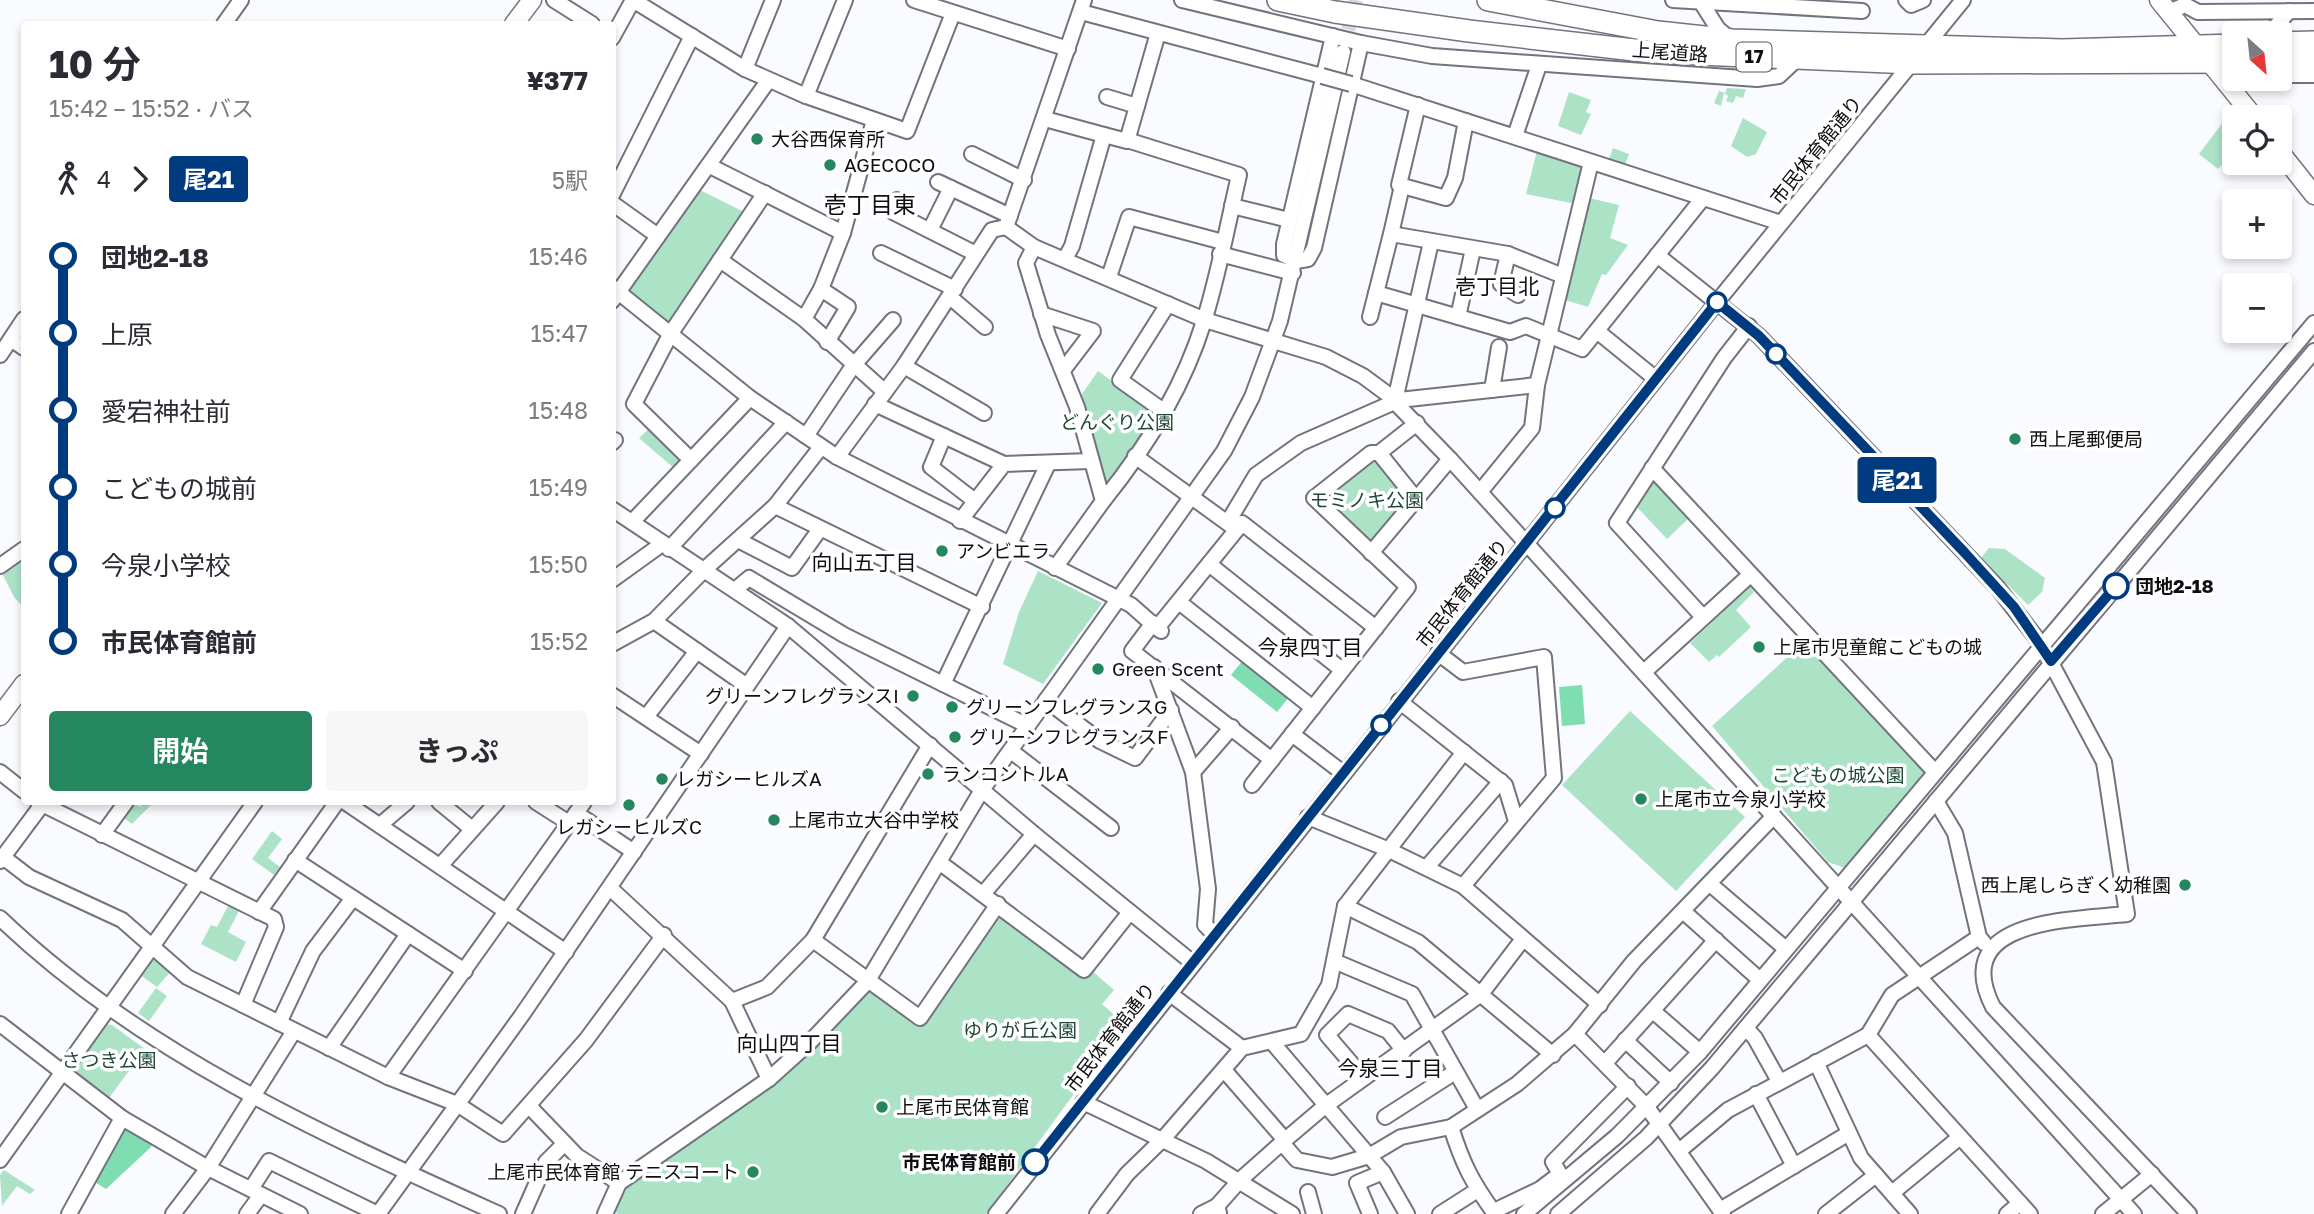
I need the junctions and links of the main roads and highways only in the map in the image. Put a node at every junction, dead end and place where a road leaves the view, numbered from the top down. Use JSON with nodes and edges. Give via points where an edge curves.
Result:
{"nodes":[{"id":1,"x":532,"y":0,"type":"edge"},
{"id":2,"x":1278,"y":0,"type":"edge"},
{"id":3,"x":1488,"y":0,"type":"edge"},
{"id":4,"x":2164,"y":6,"type":"edge"},
{"id":5,"x":522,"y":21,"type":"edge"},
{"id":6,"x":2314,"y":42,"type":"edge"},
{"id":7,"x":2292,"y":43,"type":"edge"},
{"id":8,"x":2222,"y":46,"type":"edge"},
{"id":9,"x":2198,"y":47,"type":"junction"},
{"id":10,"x":2314,"y":59,"type":"edge"},
{"id":11,"x":2212,"y":63,"type":"junction"},
{"id":12,"x":2222,"y":63,"type":"edge"},
{"id":13,"x":2292,"y":65,"type":"edge"},
{"id":14,"x":2244,"y":105,"type":"edge"},
{"id":15,"x":2292,"y":167,"type":"edge"},
{"id":16,"x":2314,"y":195,"type":"edge"},
{"id":17,"x":21,"y":688,"type":"edge"},
{"id":18,"x":0,"y":716,"type":"edge"}],
"edges":[{"from":1,"to":5,"type":"main road"},
{"from":2,"to":11,"type":"highway","name":"上尾道路","number":"17","via":[[1335,12],[1652,52],[1911,63]]},
{"from":3,"to":9,"type":"highway","name":"上尾道路","number":"17","via":[[1658,32],[1732,40],[2062,50]]},
{"from":4,"to":9,"type":"main road"},
{"from":6,"to":7,"type":"highway"},
{"from":8,"to":9,"type":"highway","name":"上尾道路","number":"17"},
{"from":9,"to":11,"type":"main road"},
{"from":10,"to":13,"type":"highway"},
{"from":11,"to":12,"type":"highway","name":"上尾道路","number":"17"},
{"from":11,"to":14,"type":"main road"},
{"from":15,"to":16,"type":"main road"},
{"from":17,"to":18,"type":"main road"}]}
